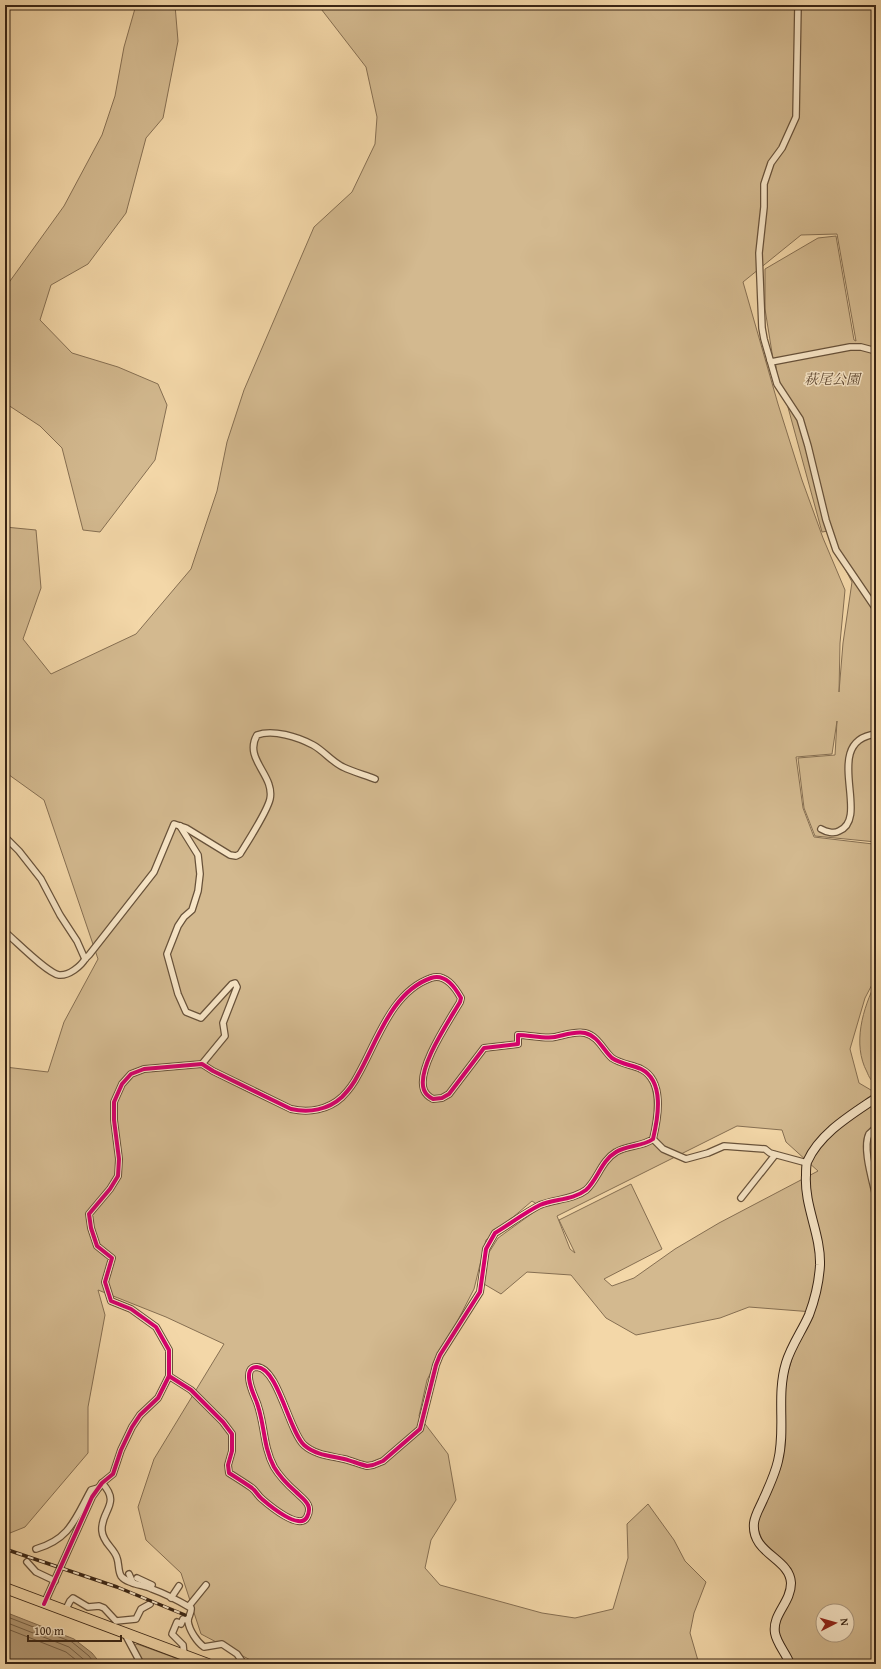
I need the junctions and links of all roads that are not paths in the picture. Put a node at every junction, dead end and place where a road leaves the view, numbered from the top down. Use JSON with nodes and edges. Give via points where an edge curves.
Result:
{"nodes":[{"id":1,"x":798,"y":5,"type":"edge"},
{"id":2,"x":876,"y":351,"type":"edge"},
{"id":3,"x":770,"y":360,"type":"junction"},
{"id":4,"x":876,"y":610,"type":"edge"},
{"id":5,"x":876,"y":734,"type":"edge"},
{"id":6,"x":375,"y":779,"type":"dead end"},
{"id":7,"x":180,"y":826,"type":"junction"},
{"id":8,"x":821,"y":829,"type":"dead end"},
{"id":9,"x":5,"y":837,"type":"edge"},
{"id":10,"x":5,"y":932,"type":"edge"},
{"id":11,"x":85,"y":959,"type":"junction"},
{"id":12,"x":202,"y":1064,"type":"junction"},
{"id":13,"x":876,"y":1098,"type":"edge"},
{"id":14,"x":876,"y":1127,"type":"edge"},
{"id":15,"x":653,"y":1139,"type":"junction"},
{"id":16,"x":776,"y":1155,"type":"junction"},
{"id":17,"x":807,"y":1163,"type":"junction"},
{"id":18,"x":876,"y":1197,"type":"edge"},
{"id":19,"x":741,"y":1198,"type":"dead end"},
{"id":20,"x":170,"y":1376,"type":"junction"},
{"id":21,"x":100,"y":1485,"type":"junction"},
{"id":22,"x":36,"y":1549,"type":"dead end"},
{"id":23,"x":26,"y":1562,"type":"dead end"},
{"id":24,"x":129,"y":1574,"type":"dead end"},
{"id":25,"x":135,"y":1580,"type":"junction"},
{"id":26,"x":55,"y":1581,"type":"junction"},
{"id":27,"x":206,"y":1585,"type":"dead end"},
{"id":28,"x":179,"y":1586,"type":"dead end"},
{"id":29,"x":5,"y":1588,"type":"edge"},
{"id":30,"x":171,"y":1598,"type":"junction"},
{"id":31,"x":44,"y":1604,"type":"junction"},
{"id":32,"x":150,"y":1604,"type":"dead end"},
{"id":33,"x":189,"y":1606,"type":"junction"},
{"id":34,"x":66,"y":1611,"type":"junction"},
{"id":35,"x":188,"y":1620,"type":"junction"},
{"id":36,"x":124,"y":1632,"type":"junction"},
{"id":37,"x":184,"y":1655,"type":"junction"},
{"id":38,"x":141,"y":1664,"type":"edge"},
{"id":39,"x":208,"y":1664,"type":"edge"},
{"id":40,"x":244,"y":1664,"type":"edge"},
{"id":41,"x":790,"y":1664,"type":"edge"}],
"edges":[{"from":1,"to":3,"type":"street","via":[[796,117],[782,148],[771,163],[764,184],[759,253],[760,295],[764,340]]},
{"from":2,"to":3,"type":"street","via":[[850,347],[771,362]]},
{"from":3,"to":4,"type":"street","via":[[777,384],[800,419],[836,550]]},
{"from":5,"to":8,"type":"street","via":[[867,735],[855,744],[848,760],[850,821],[845,829],[836,833]]},
{"from":6,"to":7,"type":"street","via":[[344,768],[314,746],[283,735],[263,733],[256,735],[253,750],[268,783],[270,798],[240,854],[230,855]]},
{"from":7,"to":11,"type":"street","via":[[174,824],[158,864],[143,887]]},
{"from":7,"to":12,"type":"street","via":[[198,855],[200,874],[192,910],[178,926],[167,954],[178,994],[186,1012],[201,1018],[232,984],[235,983],[237,987],[223,1023],[225,1036]]},
{"from":9,"to":11,"type":"street","via":[[19,851],[40,880],[78,941]]},
{"from":10,"to":11,"type":"street","via":[[44,966],[59,975],[73,970]]},
{"from":12,"to":15,"type":"street","via":[[291,1109],[303,1112],[319,1109],[343,1096],[358,1076],[388,1019],[405,995],[421,982],[440,977],[453,985],[461,998],[432,1049],[423,1080],[423,1088],[428,1096],[438,1099],[449,1094],[484,1048],[518,1044],[518,1035],[556,1037],[577,1032],[596,1039],[612,1057],[646,1072],[653,1080],[657,1091],[658,1108]]},
{"from":12,"to":20,"type":"street","via":[[144,1069],[131,1074],[122,1084],[114,1102],[118,1176],[89,1214],[97,1246],[112,1258],[105,1282],[111,1301],[131,1309],[156,1327],[169,1350]]},
{"from":13,"to":17,"type":"street","via":[[831,1131],[819,1143]]},
{"from":14,"to":18,"type":"street","via":[[869,1135],[867,1153]]},
{"from":15,"to":16,"type":"street","via":[[663,1149],[686,1159],[724,1146],[765,1149]]},
{"from":15,"to":20,"type":"street","via":[[609,1156],[590,1185],[577,1195],[541,1205],[496,1233],[486,1249],[480,1292],[436,1365],[420,1430],[383,1461],[367,1466],[306,1447],[297,1437],[271,1377],[263,1369],[252,1369],[249,1383],[274,1467],[308,1504],[307,1519],[302,1522],[284,1516],[252,1488],[229,1473],[232,1434],[191,1390]]},
{"from":16,"to":17,"type":"street"},
{"from":16,"to":19,"type":"street"},
{"from":17,"to":41,"type":"street","via":[[805,1189],[818,1243],[820,1265],[817,1292],[786,1362],[781,1382],[782,1421],[778,1461],[754,1523],[758,1541],[788,1572],[791,1582],[786,1603],[774,1622],[775,1634]]},
{"from":20,"to":21,"type":"street","via":[[158,1398],[140,1415],[132,1427],[113,1474]]},
{"from":21,"to":22,"type":"street","via":[[91,1490],[70,1529],[64,1535]]},
{"from":21,"to":25,"type":"street","via":[[110,1494],[111,1502],[102,1528],[105,1541],[115,1553],[121,1576]]},
{"from":21,"to":26,"type":"street","via":[[92,1497]]},
{"from":23,"to":26,"type":"street","via":[[36,1572]]},
{"from":24,"to":25,"type":"street"},
{"from":25,"to":30,"type":"street"},
{"from":26,"to":31,"type":"street"},
{"from":27,"to":33,"type":"street"},
{"from":28,"to":30,"type":"street"},
{"from":29,"to":31,"type":"highway"},
{"from":30,"to":33,"type":"street"},
{"from":31,"to":34,"type":"highway"},
{"from":32,"to":34,"type":"street","via":[[141,1609],[136,1619],[116,1621],[104,1608],[88,1607],[73,1598]]},
{"from":33,"to":35,"type":"street","via":[[192,1612]]},
{"from":34,"to":36,"type":"highway"},
{"from":35,"to":37,"type":"street","via":[[183,1619],[181,1624],[177,1622],[172,1634],[183,1645]]},
{"from":35,"to":40,"type":"street","via":[[198,1643],[204,1647],[222,1644],[237,1654]]},
{"from":36,"to":37,"type":"highway"},
{"from":36,"to":38,"type":"street"},
{"from":37,"to":39,"type":"highway"}]}
